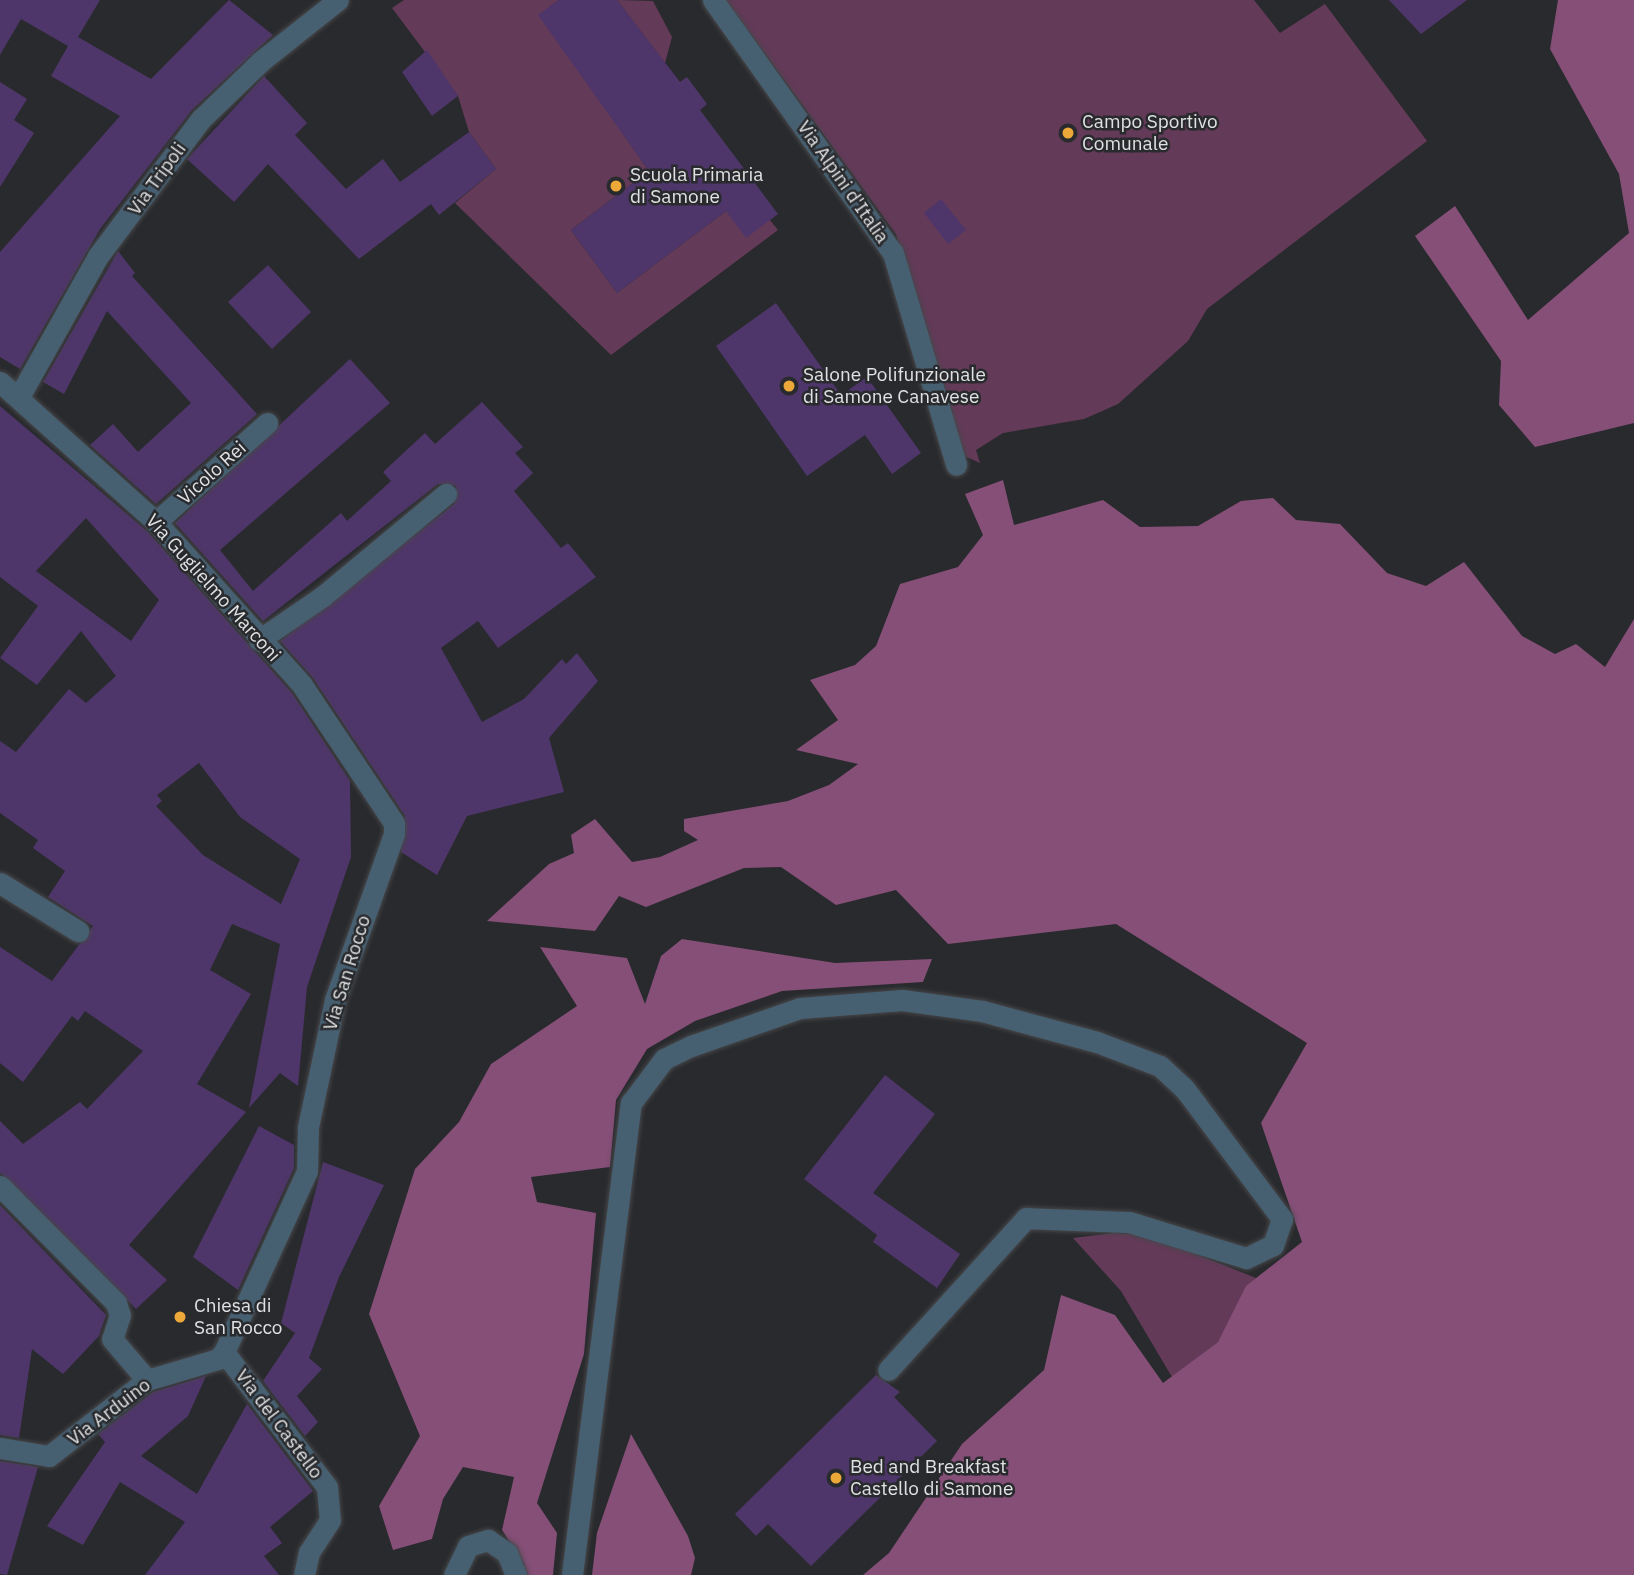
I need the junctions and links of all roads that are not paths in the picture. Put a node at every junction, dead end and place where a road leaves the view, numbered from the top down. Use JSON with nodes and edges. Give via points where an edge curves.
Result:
{"nodes":[{"id":1,"x":338,"y":0,"type":"edge"},
{"id":2,"x":713,"y":0,"type":"edge"},
{"id":3,"x":0,"y":382,"type":"edge"},
{"id":4,"x":20,"y":395,"type":"junction"},
{"id":5,"x":267,"y":423,"type":"dead end"},
{"id":6,"x":956,"y":465,"type":"dead end"},
{"id":7,"x":446,"y":494,"type":"dead end"},
{"id":8,"x":156,"y":522,"type":"junction"},
{"id":9,"x":259,"y":640,"type":"junction"},
{"id":10,"x":394,"y":823,"type":"joint"},
{"id":11,"x":0,"y":883,"type":"edge"},
{"id":12,"x":78,"y":931,"type":"dead end"},
{"id":13,"x":0,"y":1186,"type":"edge"},
{"id":14,"x":224,"y":1352,"type":"junction"},
{"id":15,"x":888,"y":1370,"type":"dead end"},
{"id":16,"x":147,"y":1380,"type":"junction"},
{"id":17,"x":0,"y":1448,"type":"edge"},
{"id":18,"x":304,"y":1575,"type":"edge"},
{"id":19,"x":454,"y":1575,"type":"edge"},
{"id":20,"x":516,"y":1575,"type":"edge"},
{"id":21,"x":572,"y":1575,"type":"edge"}],
"edges":[{"from":1,"to":4,"type":"street","name":"Via Tripoli","via":[[261,61],[193,130],[98,256]]},
{"from":2,"to":6,"type":"street","name":"Via Alpini d'Italia","via":[[893,253]]},
{"from":3,"to":4,"type":"street","name":"Via Guglielmo Marconi"},
{"from":4,"to":8,"type":"street","name":"Via Guglielmo Marconi"},
{"from":5,"to":8,"type":"street","name":"Vicolo Rei"},
{"from":7,"to":9,"type":"street","via":[[323,596]]},
{"from":8,"to":9,"type":"street","name":"Via Guglielmo Marconi"},
{"from":9,"to":10,"type":"street","name":"Via Guglielmo Marconi","via":[[302,685]]},
{"from":10,"to":14,"type":"street","name":"Via San Rocco","via":[[335,1000],[308,1127],[307,1171]]},
{"from":11,"to":12,"type":"street"},
{"from":13,"to":16,"type":"street","via":[[116,1303],[120,1315],[111,1339]]},
{"from":14,"to":16,"type":"street","name":"Via Arduino","via":[[218,1359]]},
{"from":14,"to":18,"type":"street","name":"Via del Castello","via":[[327,1487],[330,1520],[309,1552]]},
{"from":15,"to":21,"type":"street","via":[[1026,1218],[1139,1224],[1246,1258],[1273,1245],[1282,1219],[1184,1088],[1160,1066],[1097,1042],[982,1012],[902,1000],[800,1008],[664,1059],[631,1103]]},
{"from":16,"to":17,"type":"street","name":"Via Arduino","via":[[49,1456]]},
{"from":19,"to":20,"type":"street","via":[[468,1546],[488,1540],[507,1553]]}]}
